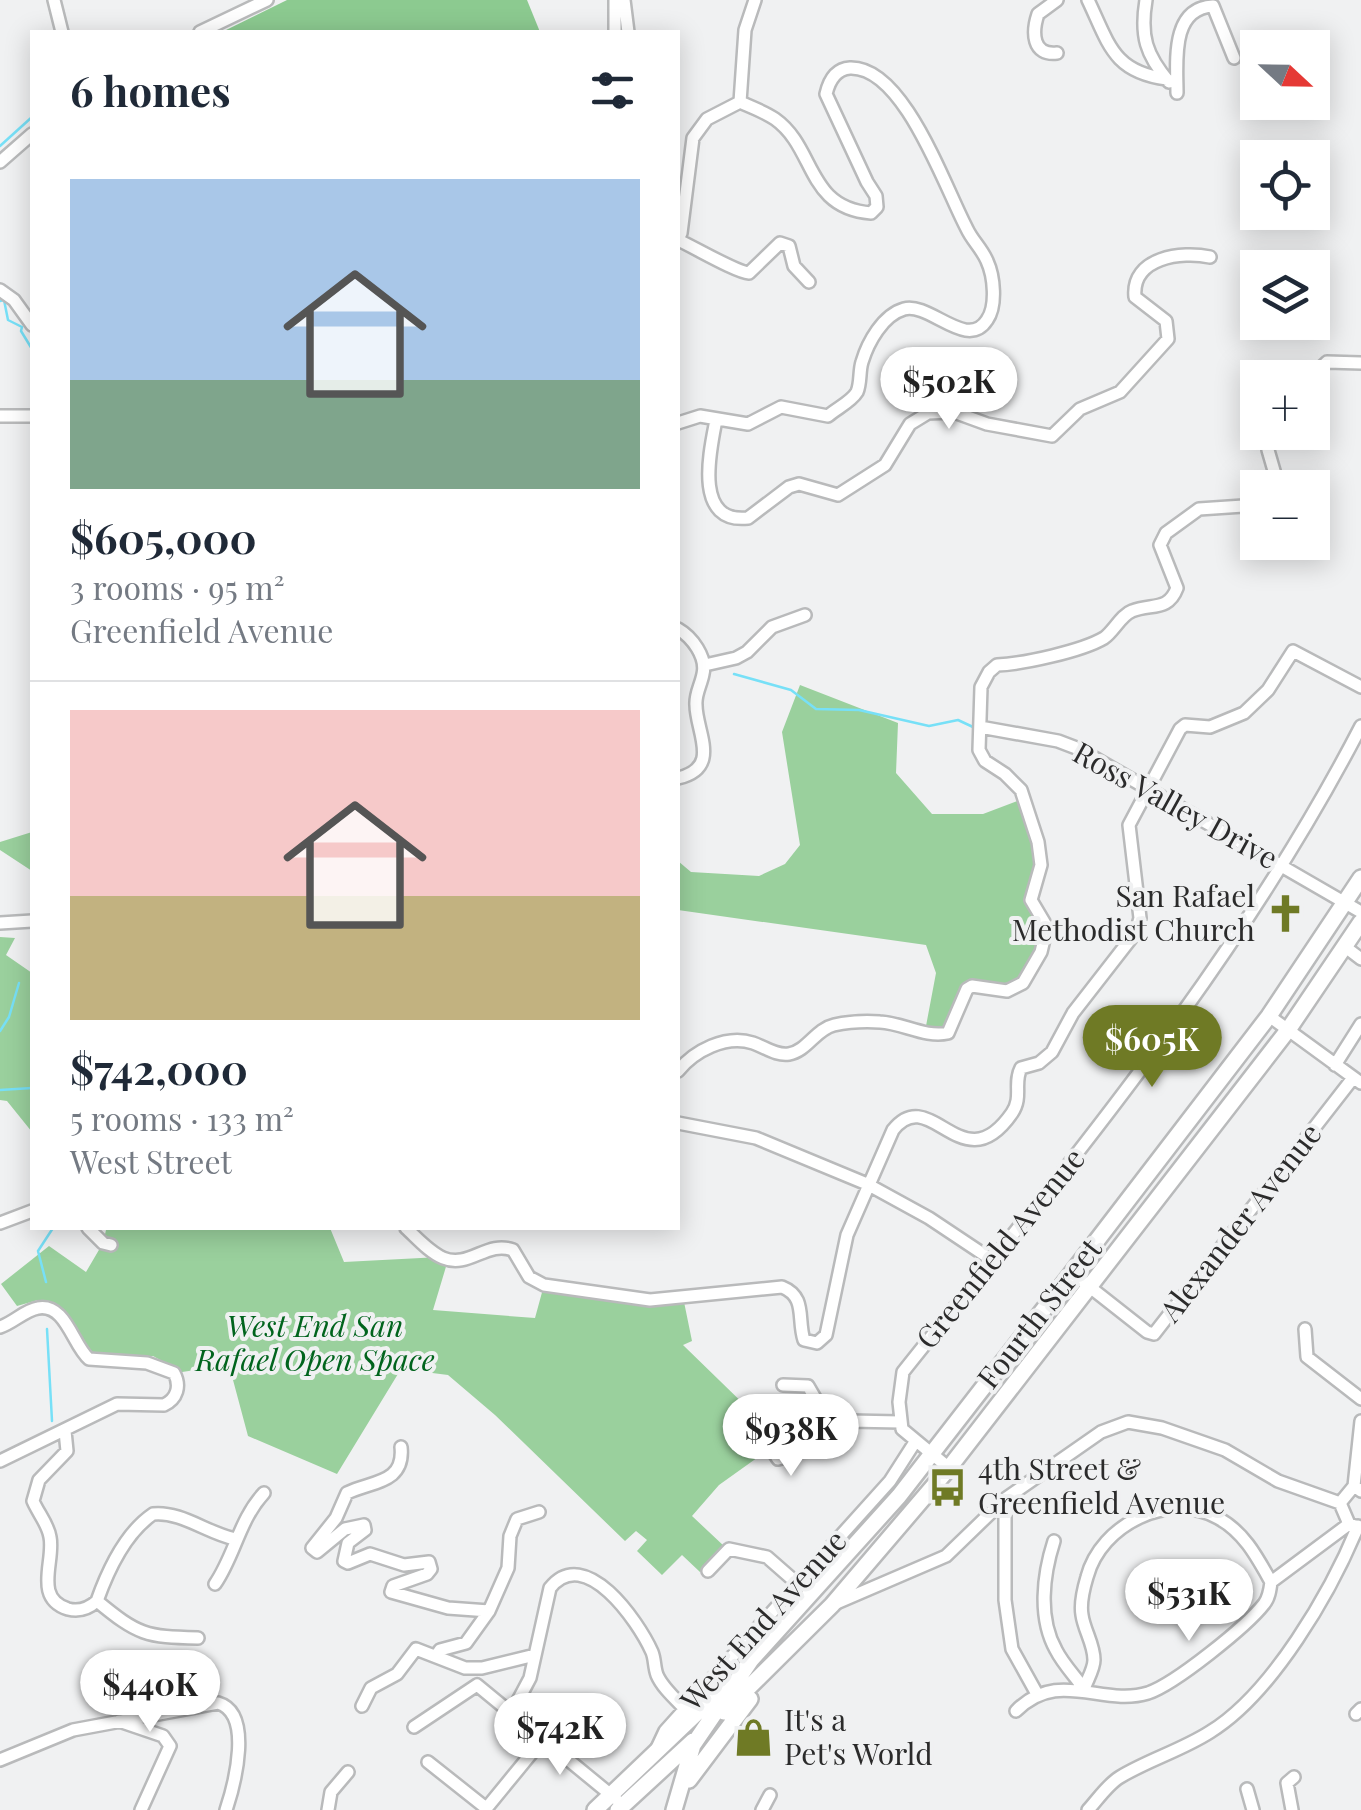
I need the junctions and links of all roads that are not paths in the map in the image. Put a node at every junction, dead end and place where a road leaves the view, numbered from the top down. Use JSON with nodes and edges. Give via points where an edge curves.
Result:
{"nodes":[{"id":1,"x":54,"y":0,"type":"edge"},
{"id":2,"x":268,"y":0,"type":"edge"},
{"id":3,"x":615,"y":0,"type":"edge"},
{"id":4,"x":624,"y":0,"type":"edge"},
{"id":5,"x":764,"y":0,"type":"edge"},
{"id":6,"x":1057,"y":0,"type":"edge"},
{"id":7,"x":1088,"y":0,"type":"edge"},
{"id":8,"x":1143,"y":2,"type":"edge"},
{"id":9,"x":754,"y":5,"type":"edge"},
{"id":10,"x":62,"y":30,"type":"edge"},
{"id":11,"x":204,"y":30,"type":"edge"},
{"id":12,"x":615,"y":30,"type":"edge"},
{"id":13,"x":628,"y":30,"type":"edge"},
{"id":14,"x":1056,"y":53,"type":"dead end"},
{"id":15,"x":1234,"y":58,"type":"dead end"},
{"id":16,"x":1167,"y":80,"type":"junction"},
{"id":17,"x":740,"y":102,"type":"junction"},
{"id":18,"x":30,"y":136,"type":"edge"},
{"id":19,"x":0,"y":162,"type":"edge"},
{"id":20,"x":680,"y":235,"type":"edge"},
{"id":21,"x":680,"y":241,"type":"edge"},
{"id":22,"x":1210,"y":258,"type":"dead end"},
{"id":23,"x":809,"y":282,"type":"dead end"},
{"id":24,"x":0,"y":290,"type":"edge"},
{"id":25,"x":30,"y":322,"type":"edge"},
{"id":26,"x":1330,"y":362,"type":"edge"},
{"id":27,"x":1361,"y":363,"type":"edge"},
{"id":28,"x":0,"y":416,"type":"edge"},
{"id":29,"x":30,"y":416,"type":"edge"},
{"id":30,"x":716,"y":420,"type":"junction"},
{"id":31,"x":680,"y":422,"type":"edge"},
{"id":32,"x":1240,"y":506,"type":"edge"},
{"id":33,"x":805,"y":615,"type":"dead end"},
{"id":34,"x":680,"y":630,"type":"edge"},
{"id":35,"x":704,"y":665,"type":"junction"},
{"id":36,"x":1361,"y":688,"type":"edge"},
{"id":37,"x":980,"y":726,"type":"junction"},
{"id":38,"x":1361,"y":726,"type":"edge"},
{"id":39,"x":680,"y":777,"type":"edge"},
{"id":40,"x":1146,"y":789,"type":"junction"},
{"id":41,"x":1283,"y":867,"type":"junction"},
{"id":42,"x":1361,"y":878,"type":"edge"},
{"id":43,"x":1354,"y":907,"type":"edge"},
{"id":44,"x":30,"y":920,"type":"edge"},
{"id":45,"x":1361,"y":922,"type":"edge"},
{"id":46,"x":0,"y":923,"type":"edge"},
{"id":47,"x":1344,"y":946,"type":"junction"},
{"id":48,"x":1361,"y":959,"type":"edge"},
{"id":49,"x":1269,"y":1016,"type":"junction"},
{"id":50,"x":1361,"y":1024,"type":"edge"},
{"id":51,"x":1288,"y":1030,"type":"junction"},
{"id":52,"x":682,"y":1055,"type":"edge"},
{"id":53,"x":1335,"y":1065,"type":"junction"},
{"id":54,"x":1357,"y":1080,"type":"edge"},
{"id":55,"x":680,"y":1123,"type":"edge"},
{"id":56,"x":867,"y":1184,"type":"junction"},
{"id":57,"x":30,"y":1212,"type":"edge"},
{"id":58,"x":0,"y":1223,"type":"edge"},
{"id":59,"x":90,"y":1230,"type":"edge"},
{"id":60,"x":408,"y":1230,"type":"edge"},
{"id":61,"x":111,"y":1245,"type":"dead end"},
{"id":62,"x":992,"y":1260,"type":"junction"},
{"id":63,"x":1072,"y":1274,"type":"junction"},
{"id":64,"x":1090,"y":1287,"type":"junction"},
{"id":65,"x":0,"y":1327,"type":"edge"},
{"id":66,"x":1305,"y":1329,"type":"dead end"},
{"id":67,"x":784,"y":1385,"type":"dead end"},
{"id":68,"x":1361,"y":1399,"type":"edge"},
{"id":69,"x":1361,"y":1421,"type":"edge"},
{"id":70,"x":900,"y":1422,"type":"junction"},
{"id":71,"x":65,"y":1430,"type":"junction"},
{"id":72,"x":915,"y":1442,"type":"junction"},
{"id":73,"x":401,"y":1446,"type":"dead end"},
{"id":74,"x":930,"y":1454,"type":"junction"},
{"id":75,"x":0,"y":1461,"type":"edge"},
{"id":76,"x":949,"y":1468,"type":"junction"},
{"id":77,"x":1357,"y":1488,"type":"edge"},
{"id":78,"x":264,"y":1493,"type":"dead end"},
{"id":79,"x":1005,"y":1499,"type":"junction"},
{"id":80,"x":1340,"y":1503,"type":"junction"},
{"id":81,"x":539,"y":1512,"type":"dead end"},
{"id":82,"x":1356,"y":1524,"type":"edge"},
{"id":83,"x":235,"y":1539,"type":"junction"},
{"id":84,"x":1054,"y":1541,"type":"dead end"},
{"id":85,"x":708,"y":1571,"type":"dead end"},
{"id":86,"x":1271,"y":1582,"type":"junction"},
{"id":87,"x":215,"y":1584,"type":"dead end"},
{"id":88,"x":799,"y":1585,"type":"junction"},
{"id":89,"x":97,"y":1601,"type":"junction"},
{"id":90,"x":832,"y":1605,"type":"junction"},
{"id":91,"x":489,"y":1610,"type":"junction"},
{"id":92,"x":198,"y":1638,"type":"dead end"},
{"id":93,"x":793,"y":1645,"type":"junction"},
{"id":94,"x":535,"y":1655,"type":"junction"},
{"id":95,"x":436,"y":1656,"type":"junction"},
{"id":96,"x":751,"y":1660,"type":"junction"},
{"id":97,"x":1084,"y":1689,"type":"junction"},
{"id":98,"x":1037,"y":1694,"type":"junction"},
{"id":99,"x":362,"y":1706,"type":"dead end"},
{"id":100,"x":1016,"y":1710,"type":"dead end"},
{"id":101,"x":512,"y":1712,"type":"junction"},
{"id":102,"x":688,"y":1715,"type":"junction"},
{"id":103,"x":114,"y":1720,"type":"junction"},
{"id":104,"x":414,"y":1727,"type":"dead end"},
{"id":105,"x":699,"y":1736,"type":"junction"},
{"id":106,"x":544,"y":1738,"type":"junction"},
{"id":107,"x":0,"y":1760,"type":"edge"},
{"id":108,"x":428,"y":1762,"type":"dead end"},
{"id":109,"x":659,"y":1762,"type":"junction"},
{"id":110,"x":348,"y":1772,"type":"dead end"},
{"id":111,"x":1294,"y":1777,"type":"dead end"},
{"id":112,"x":650,"y":1780,"type":"junction"},
{"id":113,"x":1247,"y":1789,"type":"dead end"},
{"id":114,"x":770,"y":1795,"type":"dead end"},
{"id":115,"x":617,"y":1803,"type":"edge"},
{"id":116,"x":675,"y":1806,"type":"edge"},
{"id":117,"x":486,"y":1809,"type":"edge"},
{"id":118,"x":141,"y":1810,"type":"edge"},
{"id":119,"x":226,"y":1810,"type":"edge"},
{"id":120,"x":328,"y":1810,"type":"edge"},
{"id":121,"x":595,"y":1810,"type":"edge"},
{"id":122,"x":762,"y":1810,"type":"edge"},
{"id":123,"x":1088,"y":1810,"type":"edge"},
{"id":124,"x":1253,"y":1810,"type":"edge"},
{"id":125,"x":1292,"y":1810,"type":"edge"}],
"edges":[{"from":1,"to":10,"type":"street"},
{"from":2,"to":11,"type":"street"},
{"from":3,"to":12,"type":"street"},
{"from":4,"to":13,"type":"street"},
{"from":5,"to":9,"type":"street"},
{"from":6,"to":14,"type":"street","via":[[1038,14],[1034,40],[1046,54]]},
{"from":7,"to":16,"type":"street","via":[[1114,56],[1141,76]]},
{"from":8,"to":16,"type":"street","via":[[1144,44]]},
{"from":9,"to":17,"type":"street","via":[[745,30]]},
{"from":15,"to":16,"type":"street","via":[[1208,5],[1190,16],[1178,37],[1177,93]]},
{"from":17,"to":20,"type":"street","via":[[707,119],[693,138]]},
{"from":17,"to":30,"type":"street","via":[[776,120],[821,190],[872,213],[876,196],[826,94],[839,70],[871,74],[912,117],[988,262],[993,301],[988,320],[976,330],[962,330],[925,310],[905,308],[889,318],[867,350],[857,391],[828,416],[781,406],[748,424]]},
{"from":18,"to":19,"type":"street"},
{"from":21,"to":23,"type":"street","via":[[740,272],[749,272],[780,243],[789,246],[794,266]]},
{"from":22,"to":30,"type":"street","via":[[1171,255],[1140,274],[1136,297],[1166,322],[1168,339],[1120,392],[1080,409],[1052,436],[954,412],[928,413],[910,424],[885,466],[866,480],[838,495],[808,484],[789,486],[740,519],[710,498]]},
{"from":24,"to":25,"type":"street"},
{"from":26,"to":27,"type":"street"},
{"from":28,"to":29,"type":"street"},
{"from":30,"to":31,"type":"street","via":[[700,416]]},
{"from":32,"to":37,"type":"street","via":[[1199,509],[1166,533],[1160,546],[1177,588],[1169,602],[1130,611],[1100,640],[997,665],[982,688]]},
{"from":33,"to":35,"type":"street","via":[[772,628],[736,658]]},
{"from":34,"to":35,"type":"street"},
{"from":35,"to":39,"type":"street","via":[[696,706],[705,750]]},
{"from":36,"to":40,"type":"street","via":[[1290,652],[1268,690],[1244,713],[1210,727],[1180,729]]},
{"from":37,"to":40,"type":"street","name":"Ross Valley Drive","via":[[1070,745]]},
{"from":37,"to":52,"type":"street","via":[[982,756],[1021,790],[1041,856],[1031,900],[1044,918],[1046,937],[1024,983],[1006,991],[966,988],[948,1033],[882,1022],[845,1024],[819,1032],[788,1054],[739,1040]]},
{"from":38,"to":41,"type":"street","name":"Greenfield Avenue"},
{"from":40,"to":41,"type":"street","name":"Ross Valley Drive"},
{"from":40,"to":56,"type":"street","via":[[1128,834],[1140,918],[1136,932],[1073,1013],[1052,1052],[1022,1068],[1014,1110],[978,1140],[907,1117],[893,1130]]},
{"from":41,"to":43,"type":"street","name":"Ross Valley Drive"},
{"from":41,"to":62,"type":"street","name":"Greenfield Avenue","via":[[1176,1024]]},
{"from":42,"to":43,"type":"main road","name":"Fourth Street"},
{"from":43,"to":49,"type":"main road","name":"Fourth Street"},
{"from":44,"to":46,"type":"street"},
{"from":45,"to":47,"type":"main road","name":"Fourth Street"},
{"from":47,"to":48,"type":"street"},
{"from":47,"to":51,"type":"main road","name":"Fourth Street"},
{"from":49,"to":51,"type":"street"},
{"from":49,"to":63,"type":"main road","name":"Fourth Street"},
{"from":50,"to":53,"type":"street"},
{"from":51,"to":53,"type":"street"},
{"from":51,"to":64,"type":"main road","name":"Fourth Street"},
{"from":53,"to":54,"type":"street"},
{"from":54,"to":64,"type":"street","name":"Alexander Avenue","via":[[1154,1334]]},
{"from":55,"to":56,"type":"street","via":[[756,1138]]},
{"from":56,"to":60,"type":"street","via":[[847,1235],[826,1335],[817,1344],[802,1335],[796,1294],[782,1287],[650,1300],[544,1285],[529,1277],[513,1250],[498,1246],[448,1260]]},
{"from":56,"to":62,"type":"street"},
{"from":57,"to":58,"type":"street"},
{"from":59,"to":61,"type":"street"},
{"from":62,"to":70,"type":"street","name":"Greenfield Avenue","via":[[903,1372]]},
{"from":63,"to":64,"type":"street","name":"Alexander Avenue"},
{"from":63,"to":74,"type":"main road","name":"Fourth Street"},
{"from":64,"to":76,"type":"main road","name":"Fourth Street"},
{"from":65,"to":71,"type":"street","via":[[46,1309],[67,1325],[90,1359],[147,1363],[177,1379],[175,1396],[164,1405],[118,1404]]},
{"from":66,"to":68,"type":"street","via":[[1307,1356]]},
{"from":67,"to":70,"type":"street","via":[[808,1386],[815,1398],[802,1424],[774,1453],[778,1459],[850,1421]]},
{"from":69,"to":77,"type":"street"},
{"from":70,"to":72,"type":"street"},
{"from":71,"to":75,"type":"street"},
{"from":71,"to":89,"type":"street","via":[[67,1451],[40,1480],[33,1501],[50,1534],[47,1587],[58,1605],[71,1610]]},
{"from":72,"to":74,"type":"street"},
{"from":72,"to":88,"type":"street","name":"West End Avenue","via":[[890,1481]]},
{"from":73,"to":91,"type":"street","via":[[395,1472],[378,1486],[347,1493],[313,1551],[344,1529],[364,1525],[348,1542],[344,1562],[370,1554],[404,1564],[429,1562],[426,1574],[391,1592],[448,1608]]},
{"from":74,"to":76,"type":"street"},
{"from":74,"to":96,"type":"main road","name":"Fourth Street"},
{"from":76,"to":90,"type":"main road","name":"Fourth Street"},
{"from":77,"to":80,"type":"street"},
{"from":78,"to":83,"type":"street"},
{"from":79,"to":80,"type":"street","via":[[1101,1432],[1128,1422],[1225,1450],[1278,1481]]},
{"from":79,"to":90,"type":"street","via":[[946,1556]]},
{"from":79,"to":98,"type":"street","via":[[1012,1649]]},
{"from":80,"to":82,"type":"street"},
{"from":81,"to":91,"type":"street","via":[[513,1526],[508,1568]]},
{"from":82,"to":86,"type":"street"},
{"from":82,"to":123,"type":"street","via":[[1344,1560],[1298,1638],[1255,1693],[1215,1730],[1118,1778]]},
{"from":83,"to":87,"type":"street"},
{"from":83,"to":89,"type":"street","via":[[175,1514],[152,1514],[133,1532]]},
{"from":84,"to":97,"type":"street","via":[[1044,1609],[1048,1632]]},
{"from":85,"to":88,"type":"street","via":[[729,1549],[767,1558]]},
{"from":86,"to":97,"type":"street","via":[[1267,1602],[1196,1665],[1149,1692],[1117,1697]]},
{"from":86,"to":97,"type":"street","via":[[1247,1541],[1220,1518],[1169,1508],[1139,1516],[1110,1536],[1088,1573],[1081,1612],[1094,1662]]},
{"from":88,"to":102,"type":"street","name":"West End Avenue"},
{"from":89,"to":92,"type":"street","via":[[147,1635]]},
{"from":90,"to":93,"type":"main road","name":"Fourth Street"},
{"from":91,"to":95,"type":"street","via":[[466,1643]]},
{"from":93,"to":105,"type":"main road","name":"Fourth Street"},
{"from":93,"to":116,"type":"main road","name":"Fourth Street","via":[[720,1735]]},
{"from":94,"to":95,"type":"street","via":[[482,1668]]},
{"from":94,"to":101,"type":"street"},
{"from":94,"to":102,"type":"street","via":[[550,1588],[570,1574],[588,1577],[615,1596],[650,1648],[659,1678]]},
{"from":95,"to":99,"type":"street","via":[[416,1649],[396,1674],[370,1688]]},
{"from":96,"to":102,"type":"main road"},
{"from":96,"to":105,"type":"main road","name":"Fourth Street"},
{"from":97,"to":98,"type":"street"},
{"from":98,"to":100,"type":"street"},
{"from":101,"to":104,"type":"street","via":[[478,1685]]},
{"from":101,"to":106,"type":"street"},
{"from":102,"to":109,"type":"main road"},
{"from":103,"to":107,"type":"street"},
{"from":103,"to":118,"type":"street","via":[[163,1736],[170,1746]]},
{"from":103,"to":119,"type":"street","via":[[227,1706],[238,1721]]},
{"from":105,"to":109,"type":"main road"},
{"from":105,"to":116,"type":"main road","name":"Fourth Street"},
{"from":106,"to":115,"type":"street"},
{"from":106,"to":117,"type":"street"},
{"from":108,"to":117,"type":"street"},
{"from":109,"to":112,"type":"main road"},
{"from":109,"to":115,"type":"main road"},
{"from":110,"to":120,"type":"street"},
{"from":111,"to":125,"type":"street","via":[[1287,1782]]},
{"from":112,"to":115,"type":"main road"},
{"from":112,"to":116,"type":"main road","via":[[663,1772],[674,1775]]},
{"from":113,"to":124,"type":"street"},
{"from":114,"to":122,"type":"street"},
{"from":115,"to":121,"type":"main road"}]}
